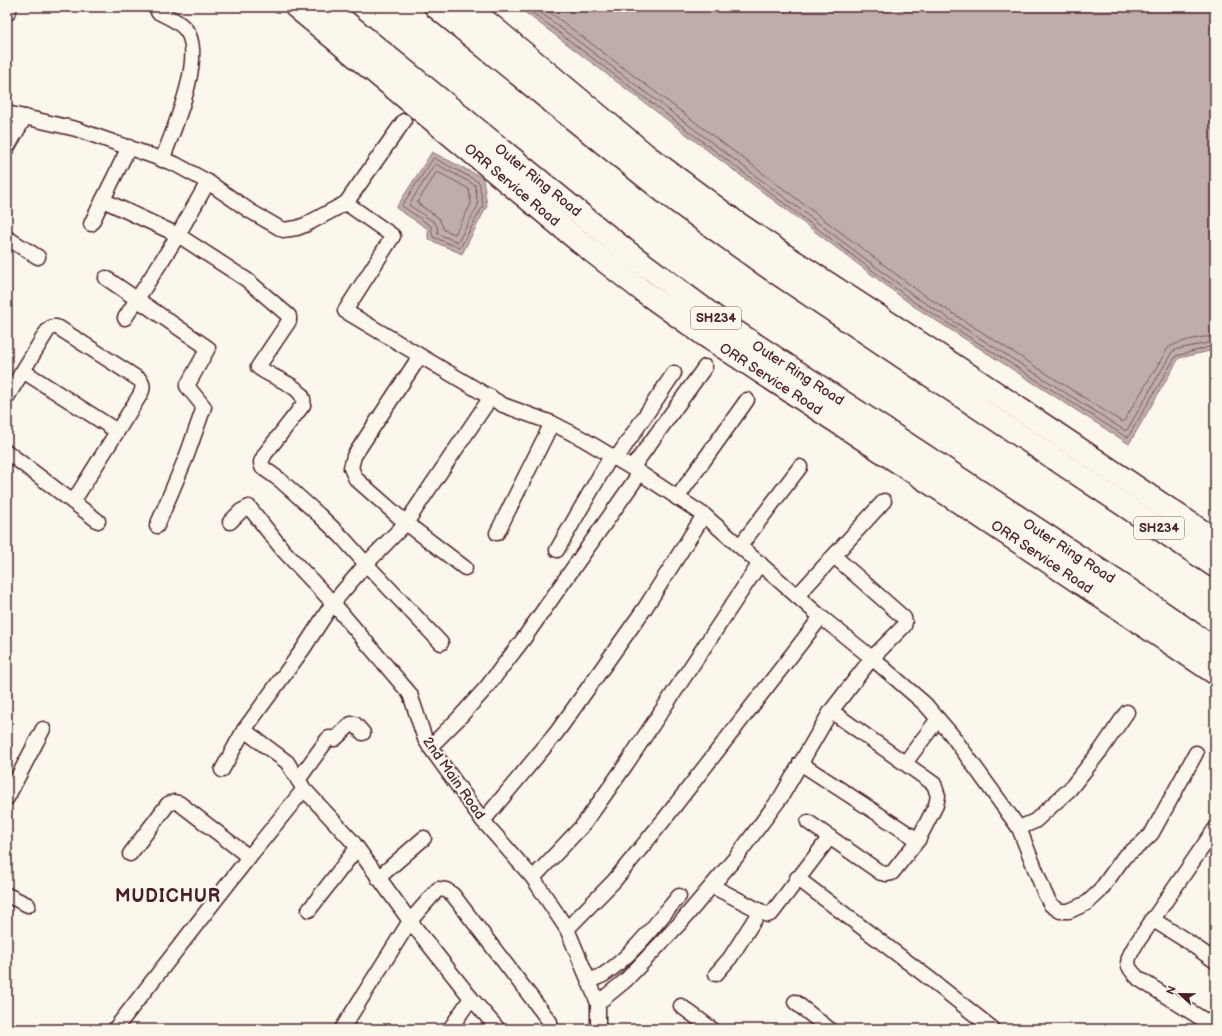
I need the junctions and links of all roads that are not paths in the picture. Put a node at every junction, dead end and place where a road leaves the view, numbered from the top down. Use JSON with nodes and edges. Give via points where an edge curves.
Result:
{"nodes":[{"id":1,"x":10,"y":7,"type":"edge"},
{"id":2,"x":296,"y":7,"type":"edge"},
{"id":3,"x":327,"y":7,"type":"edge"},
{"id":4,"x":436,"y":7,"type":"edge"},
{"id":5,"x":469,"y":7,"type":"edge"},
{"id":6,"x":158,"y":12,"type":"dead end"},
{"id":7,"x":7,"y":14,"type":"edge"},
{"id":8,"x":7,"y":113,"type":"edge"},
{"id":9,"x":25,"y":117,"type":"junction"},
{"id":10,"x":404,"y":121,"type":"dead end"},
{"id":11,"x":128,"y":147,"type":"junction"},
{"id":12,"x":7,"y":148,"type":"edge"},
{"id":13,"x":162,"y":160,"type":"junction"},
{"id":14,"x":208,"y":182,"type":"junction"},
{"id":15,"x":659,"y":188,"type":"junction"},
{"id":16,"x":103,"y":200,"type":"junction"},
{"id":17,"x":346,"y":203,"type":"junction"},
{"id":18,"x":728,"y":216,"type":"junction"},
{"id":19,"x":91,"y":224,"type":"dead end"},
{"id":20,"x":178,"y":235,"type":"junction"},
{"id":21,"x":7,"y":238,"type":"edge"},
{"id":22,"x":38,"y":257,"type":"dead end"},
{"id":23,"x":661,"y":277,"type":"junction"},
{"id":24,"x":106,"y":278,"type":"dead end"},
{"id":25,"x":136,"y":300,"type":"junction"},
{"id":26,"x":125,"y":318,"type":"dead end"},
{"id":27,"x":709,"y":338,"type":"junction"},
{"id":28,"x":420,"y":356,"type":"junction"},
{"id":29,"x":940,"y":357,"type":"junction"},
{"id":30,"x":705,"y":367,"type":"dead end"},
{"id":31,"x":23,"y":371,"type":"junction"},
{"id":32,"x":674,"y":373,"type":"dead end"},
{"id":33,"x":7,"y":397,"type":"edge"},
{"id":34,"x":491,"y":397,"type":"junction"},
{"id":35,"x":747,"y":400,"type":"dead end"},
{"id":36,"x":994,"y":418,"type":"junction"},
{"id":37,"x":552,"y":423,"type":"junction"},
{"id":38,"x":117,"y":431,"type":"junction"},
{"id":39,"x":914,"y":450,"type":"junction"},
{"id":40,"x":7,"y":452,"type":"edge"},
{"id":41,"x":614,"y":457,"type":"junction"},
{"id":42,"x":800,"y":467,"type":"dead end"},
{"id":43,"x":636,"y":470,"type":"junction"},
{"id":44,"x":677,"y":498,"type":"junction"},
{"id":45,"x":956,"y":500,"type":"junction"},
{"id":46,"x":884,"y":501,"type":"dead end"},
{"id":47,"x":73,"y":502,"type":"junction"},
{"id":48,"x":704,"y":515,"type":"junction"},
{"id":49,"x":98,"y":521,"type":"dead end"},
{"id":50,"x":230,"y":522,"type":"dead end"},
{"id":51,"x":406,"y":523,"type":"junction"},
{"id":52,"x":157,"y":526,"type":"dead end"},
{"id":53,"x":497,"y":533,"type":"dead end"},
{"id":54,"x":1215,"y":540,"type":"edge"},
{"id":55,"x":740,"y":546,"type":"junction"},
{"id":56,"x":557,"y":550,"type":"dead end"},
{"id":57,"x":834,"y":556,"type":"junction"},
{"id":58,"x":760,"y":563,"type":"junction"},
{"id":59,"x":366,"y":564,"type":"junction"},
{"id":60,"x":1215,"y":566,"type":"edge"},
{"id":61,"x":465,"y":568,"type":"dead end"},
{"id":62,"x":797,"y":596,"type":"junction"},
{"id":63,"x":333,"y":603,"type":"junction"},
{"id":64,"x":821,"y":617,"type":"junction"},
{"id":65,"x":441,"y":643,"type":"dead end"},
{"id":66,"x":1215,"y":649,"type":"edge"},
{"id":67,"x":872,"y":658,"type":"junction"},
{"id":68,"x":1215,"y":673,"type":"edge"},
{"id":69,"x":831,"y":711,"type":"junction"},
{"id":70,"x":1127,"y":712,"type":"dead end"},
{"id":71,"x":938,"y":719,"type":"junction"},
{"id":72,"x":43,"y":729,"type":"dead end"},
{"id":73,"x":244,"y":730,"type":"junction"},
{"id":74,"x":363,"y":734,"type":"dead end"},
{"id":75,"x":430,"y":747,"type":"junction"},
{"id":76,"x":1196,"y":753,"type":"dead end"},
{"id":77,"x":800,"y":763,"type":"junction"},
{"id":78,"x":905,"y":763,"type":"junction"},
{"id":79,"x":222,"y":770,"type":"dead end"},
{"id":80,"x":301,"y":784,"type":"junction"},
{"id":81,"x":7,"y":798,"type":"edge"},
{"id":82,"x":483,"y":821,"type":"junction"},
{"id":83,"x":808,"y":822,"type":"dead end"},
{"id":84,"x":1020,"y":828,"type":"junction"},
{"id":85,"x":1215,"y":829,"type":"edge"},
{"id":86,"x":830,"y":837,"type":"junction"},
{"id":87,"x":424,"y":838,"type":"dead end"},
{"id":88,"x":918,"y":840,"type":"junction"},
{"id":89,"x":357,"y":848,"type":"junction"},
{"id":90,"x":130,"y":854,"type":"dead end"},
{"id":91,"x":249,"y":857,"type":"junction"},
{"id":92,"x":378,"y":878,"type":"junction"},
{"id":93,"x":533,"y":878,"type":"junction"},
{"id":94,"x":797,"y":878,"type":"junction"},
{"id":95,"x":712,"y":886,"type":"junction"},
{"id":96,"x":7,"y":895,"type":"edge"},
{"id":97,"x":679,"y":896,"type":"dead end"},
{"id":98,"x":28,"y":905,"type":"dead end"},
{"id":99,"x":309,"y":910,"type":"dead end"},
{"id":100,"x":760,"y":911,"type":"junction"},
{"id":101,"x":1152,"y":919,"type":"junction"},
{"id":102,"x":410,"y":921,"type":"junction"},
{"id":103,"x":567,"y":930,"type":"junction"},
{"id":104,"x":1215,"y":961,"type":"edge"},
{"id":105,"x":716,"y":974,"type":"dead end"},
{"id":106,"x":589,"y":981,"type":"junction"},
{"id":107,"x":471,"y":998,"type":"junction"},
{"id":108,"x":795,"y":1002,"type":"dead end"},
{"id":109,"x":598,"y":1003,"type":"junction"},
{"id":110,"x":681,"y":1006,"type":"dead end"},
{"id":111,"x":1215,"y":1027,"type":"edge"},
{"id":112,"x":115,"y":1029,"type":"edge"},
{"id":113,"x":342,"y":1029,"type":"edge"},
{"id":114,"x":450,"y":1029,"type":"edge"},
{"id":115,"x":498,"y":1029,"type":"edge"},
{"id":116,"x":551,"y":1029,"type":"edge"},
{"id":117,"x":598,"y":1029,"type":"edge"},
{"id":118,"x":712,"y":1029,"type":"edge"},
{"id":119,"x":829,"y":1029,"type":"edge"},
{"id":120,"x":993,"y":1029,"type":"edge"}],
"edges":[{"from":1,"to":7,"type":"street"},
{"from":2,"to":27,"type":"main road","name":"ORR Service Road","via":[[580,242]]},
{"from":3,"to":23,"type":"main road","name":"Outer Ring Road","number":"SH234","via":[[552,192]]},
{"from":4,"to":15,"type":"main road","number":"SH234"},
{"from":5,"to":18,"type":"main road","via":[[646,154]]},
{"from":6,"to":13,"type":"street","via":[[179,23],[186,31],[191,39],[192,53],[185,97]]},
{"from":8,"to":9,"type":"street"},
{"from":9,"to":11,"type":"street","via":[[76,129]]},
{"from":9,"to":12,"type":"street"},
{"from":10,"to":17,"type":"street"},
{"from":11,"to":13,"type":"street"},
{"from":11,"to":16,"type":"street"},
{"from":13,"to":14,"type":"street","via":[[175,164]]},
{"from":14,"to":17,"type":"street","via":[[283,230],[305,225]]},
{"from":14,"to":20,"type":"street"},
{"from":15,"to":18,"type":"main road"},
{"from":15,"to":36,"type":"main road","number":"SH234","via":[[768,267]]},
{"from":16,"to":19,"type":"street"},
{"from":16,"to":20,"type":"street"},
{"from":17,"to":28,"type":"street","via":[[393,236],[345,311]]},
{"from":18,"to":29,"type":"main road"},
{"from":20,"to":25,"type":"street"},
{"from":20,"to":59,"type":"street","via":[[247,280],[289,316],[289,321],[258,367],[295,388],[304,401],[265,454],[261,462],[262,467],[319,514]]},
{"from":21,"to":22,"type":"street"},
{"from":23,"to":27,"type":"main road"},
{"from":23,"to":39,"type":"main road","name":"Outer Ring Road","number":"SH234","via":[[727,326]]},
{"from":24,"to":25,"type":"street"},
{"from":25,"to":26,"type":"street"},
{"from":25,"to":52,"type":"street","via":[[208,348],[186,386],[204,406],[187,455]]},
{"from":27,"to":45,"type":"main road","name":"ORR Service Road"},
{"from":28,"to":34,"type":"street"},
{"from":28,"to":51,"type":"street","via":[[354,456],[351,468],[356,479]]},
{"from":29,"to":36,"type":"main road"},
{"from":29,"to":54,"type":"main road"},
{"from":30,"to":43,"type":"street"},
{"from":31,"to":33,"type":"street"},
{"from":31,"to":38,"type":"street"},
{"from":31,"to":38,"type":"street","via":[[49,328],[60,328],[143,384],[140,395]]},
{"from":32,"to":41,"type":"street"},
{"from":34,"to":37,"type":"street","via":[[503,405]]},
{"from":34,"to":51,"type":"street"},
{"from":35,"to":44,"type":"street"},
{"from":36,"to":60,"type":"main road","number":"SH234"},
{"from":37,"to":41,"type":"street"},
{"from":37,"to":53,"type":"street"},
{"from":38,"to":47,"type":"street"},
{"from":39,"to":45,"type":"main road"},
{"from":39,"to":66,"type":"main road","name":"Outer Ring Road","number":"SH234","via":[[1131,591]]},
{"from":40,"to":47,"type":"street"},
{"from":41,"to":43,"type":"street"},
{"from":41,"to":56,"type":"street"},
{"from":42,"to":55,"type":"street"},
{"from":43,"to":44,"type":"street"},
{"from":43,"to":75,"type":"street","via":[[522,641],[486,688]]},
{"from":44,"to":48,"type":"street"},
{"from":45,"to":68,"type":"main road","name":"ORR Service Road"},
{"from":46,"to":57,"type":"street"},
{"from":47,"to":49,"type":"street"},
{"from":48,"to":55,"type":"street"},
{"from":48,"to":82,"type":"street","via":[[645,608],[557,732]]},
{"from":50,"to":63,"type":"street","name":"2nd Main Road","via":[[249,507],[283,550]]},
{"from":51,"to":59,"type":"street"},
{"from":51,"to":61,"type":"street"},
{"from":55,"to":58,"type":"street"},
{"from":57,"to":62,"type":"street"},
{"from":57,"to":67,"type":"street","via":[[904,618],[904,626]]},
{"from":58,"to":62,"type":"street"},
{"from":58,"to":93,"type":"street","via":[[584,824]]},
{"from":59,"to":63,"type":"street"},
{"from":59,"to":65,"type":"street"},
{"from":62,"to":64,"type":"street"},
{"from":63,"to":73,"type":"street"},
{"from":63,"to":75,"type":"street","name":"2nd Main Road","via":[[410,694]]},
{"from":64,"to":67,"type":"street"},
{"from":64,"to":103,"type":"street","via":[[664,821],[614,881]]},
{"from":67,"to":69,"type":"street"},
{"from":67,"to":71,"type":"street","via":[[925,704]]},
{"from":69,"to":77,"type":"street"},
{"from":69,"to":78,"type":"street"},
{"from":70,"to":84,"type":"street","via":[[1070,789],[1035,822]]},
{"from":71,"to":78,"type":"street"},
{"from":71,"to":84,"type":"street"},
{"from":72,"to":81,"type":"street"},
{"from":73,"to":79,"type":"street"},
{"from":73,"to":80,"type":"street","via":[[288,762]]},
{"from":74,"to":80,"type":"street","via":[[356,724],[351,724],[335,739],[327,740]]},
{"from":75,"to":82,"type":"street","name":"2nd Main Road"},
{"from":76,"to":84,"type":"street","via":[[1152,833],[1124,857],[1099,892],[1087,903],[1069,911],[1060,911],[1051,905]]},
{"from":77,"to":88,"type":"street"},
{"from":77,"to":95,"type":"street","via":[[781,797]]},
{"from":78,"to":88,"type":"street","via":[[934,784],[938,796]]},
{"from":80,"to":89,"type":"street"},
{"from":80,"to":91,"type":"street"},
{"from":82,"to":93,"type":"street","name":"2nd Main Road"},
{"from":83,"to":86,"type":"street"},
{"from":85,"to":101,"type":"street"},
{"from":86,"to":88,"type":"street","via":[[886,874],[892,873]]},
{"from":86,"to":94,"type":"street"},
{"from":87,"to":92,"type":"street"},
{"from":89,"to":92,"type":"street"},
{"from":89,"to":99,"type":"street"},
{"from":90,"to":91,"type":"street","via":[[168,804],[174,802],[179,803]]},
{"from":91,"to":112,"type":"street"},
{"from":92,"to":102,"type":"street"},
{"from":93,"to":103,"type":"street","name":"2nd Main Road"},
{"from":94,"to":100,"type":"street","via":[[772,913]]},
{"from":94,"to":120,"type":"street"},
{"from":95,"to":100,"type":"street"},
{"from":95,"to":109,"type":"street","via":[[682,922],[632,974]]},
{"from":96,"to":98,"type":"street"},
{"from":97,"to":106,"type":"street","via":[[616,965],[602,976]]},
{"from":100,"to":105,"type":"street","via":[[730,958]]},
{"from":101,"to":104,"type":"street"},
{"from":101,"to":111,"type":"street","via":[[1129,955],[1129,970]]},
{"from":102,"to":107,"type":"street"},
{"from":102,"to":113,"type":"street"},
{"from":102,"to":116,"type":"street","via":[[438,889],[446,890],[453,895],[550,1022]]},
{"from":103,"to":106,"type":"street","name":"2nd Main Road"},
{"from":106,"to":109,"type":"street","name":"2nd Main Road"},
{"from":107,"to":114,"type":"street"},
{"from":107,"to":115,"type":"street"},
{"from":108,"to":119,"type":"street"},
{"from":109,"to":117,"type":"street","name":"2nd Main Road"},
{"from":110,"to":118,"type":"street"}]}
